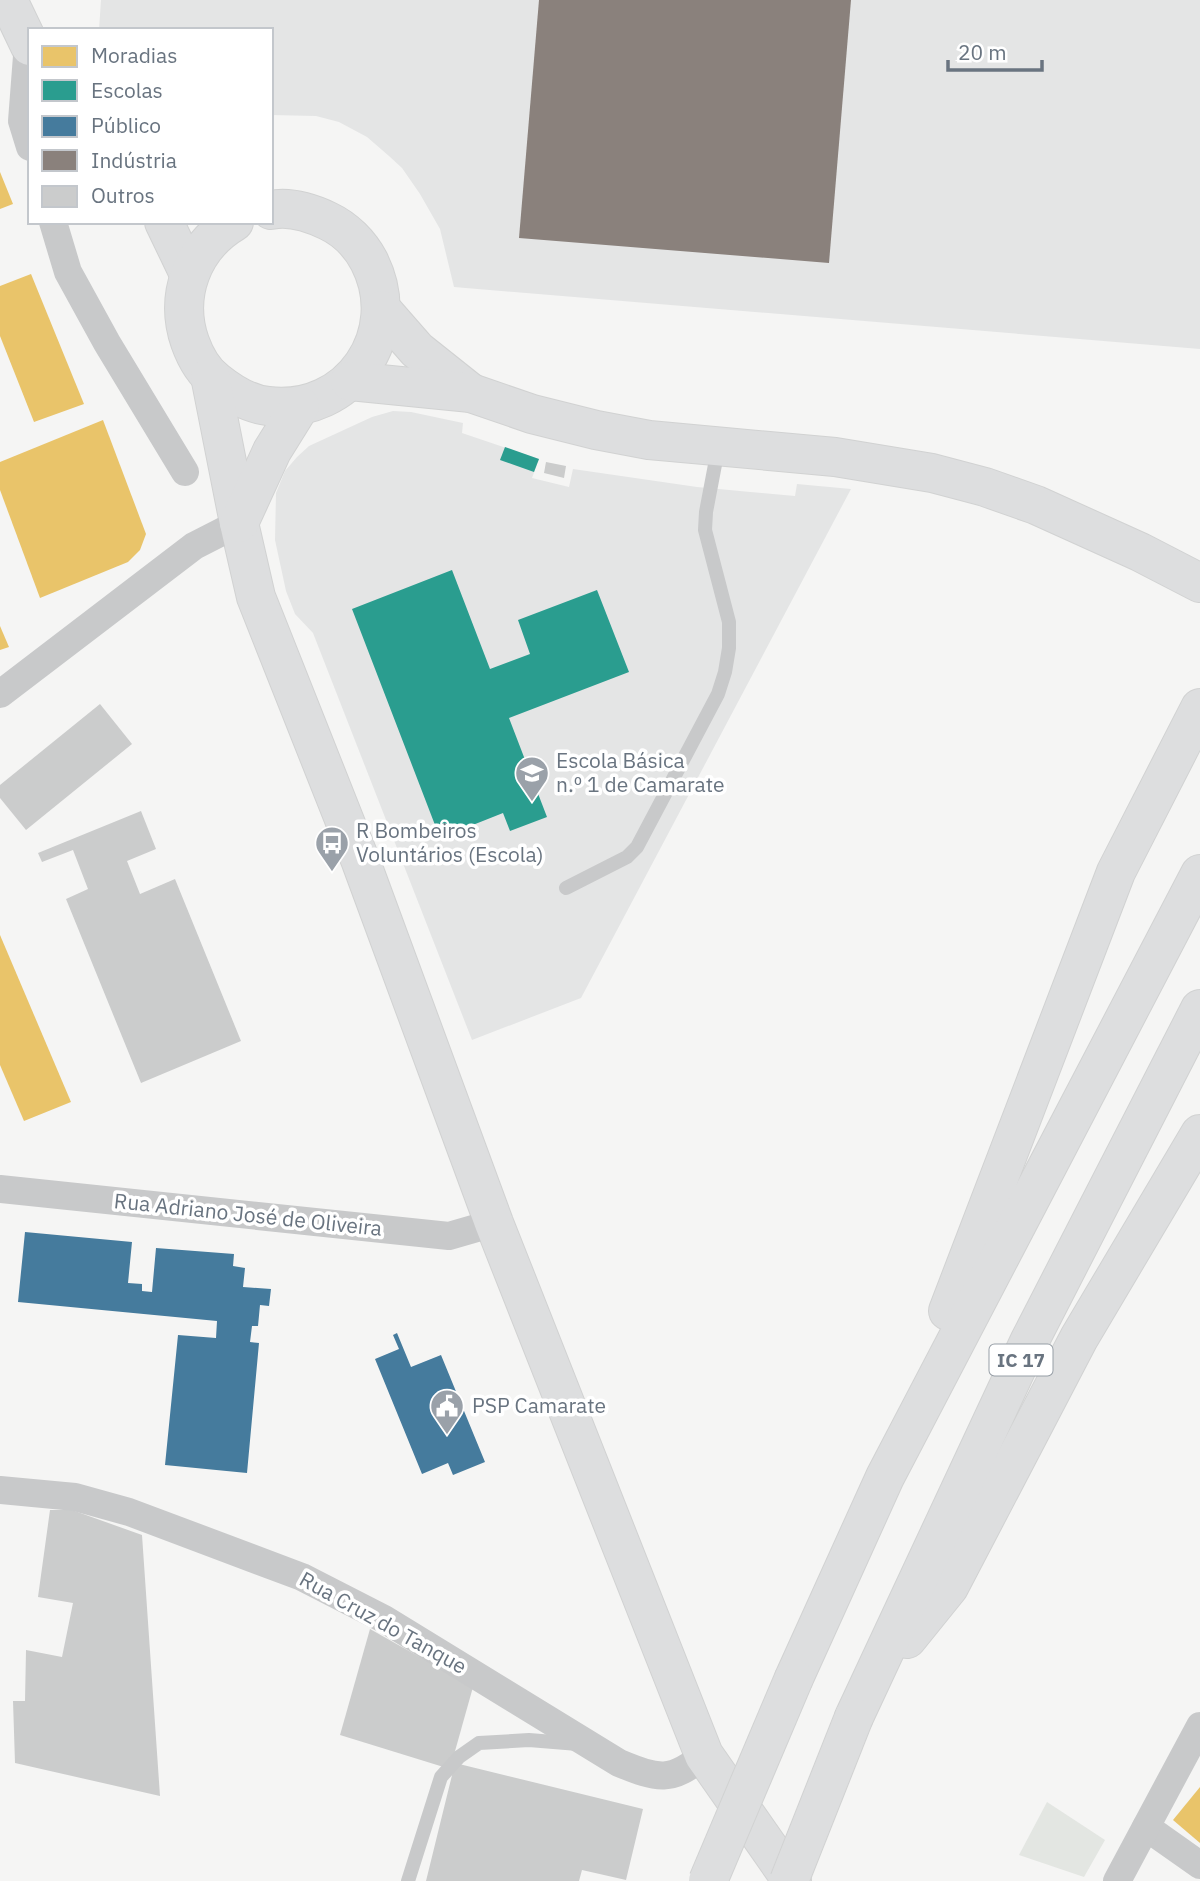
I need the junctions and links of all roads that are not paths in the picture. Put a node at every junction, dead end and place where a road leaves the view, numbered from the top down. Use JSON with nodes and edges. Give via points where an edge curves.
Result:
{"nodes":[{"id":1,"x":8,"y":0,"type":"edge"},
{"id":2,"x":28,"y":42,"type":"edge"},
{"id":3,"x":28,"y":51,"type":"edge"},
{"id":4,"x":17,"y":132,"type":"edge"},
{"id":5,"x":273,"y":209,"type":"edge"},
{"id":6,"x":54,"y":224,"type":"edge"},
{"id":7,"x":165,"y":224,"type":"edge"},
{"id":8,"x":231,"y":224,"type":"edge"},
{"id":9,"x":189,"y":274,"type":"junction"},
{"id":10,"x":382,"y":310,"type":"junction"},
{"id":11,"x":210,"y":376,"type":"junction"},
{"id":12,"x":350,"y":381,"type":"junction"},
{"id":13,"x":471,"y":393,"type":"junction"},
{"id":14,"x":300,"y":406,"type":"junction"},
{"id":15,"x":718,"y":447,"type":"junction"},
{"id":16,"x":185,"y":472,"type":"dead end"},
{"id":17,"x":239,"y":523,"type":"junction"},
{"id":18,"x":1200,"y":583,"type":"edge"},
{"id":19,"x":0,"y":694,"type":"edge"},
{"id":20,"x":1200,"y":708,"type":"edge"},
{"id":21,"x":1200,"y":874,"type":"edge"},
{"id":22,"x":566,"y":888,"type":"dead end"},
{"id":23,"x":1200,"y":1009,"type":"edge"},
{"id":24,"x":1200,"y":1134,"type":"edge"},
{"id":25,"x":0,"y":1189,"type":"edge"},
{"id":26,"x":494,"y":1223,"type":"junction"},
{"id":27,"x":885,"y":1476,"type":"junction"},
{"id":28,"x":0,"y":1490,"type":"edge"},
{"id":29,"x":861,"y":1702,"type":"junction"},
{"id":30,"x":1198,"y":1734,"type":"edge"},
{"id":31,"x":590,"y":1745,"type":"junction"},
{"id":32,"x":704,"y":1755,"type":"junction"},
{"id":33,"x":1146,"y":1826,"type":"junction"},
{"id":34,"x":1200,"y":1865,"type":"edge"},
{"id":35,"x":408,"y":1881,"type":"edge"},
{"id":36,"x":708,"y":1881,"type":"edge"},
{"id":37,"x":791,"y":1881,"type":"edge"},
{"id":38,"x":1117,"y":1881,"type":"edge"}],
"edges":[{"from":1,"to":2,"type":"main road"},
{"from":3,"to":4,"type":"street"},
{"from":5,"to":10,"type":"main road","via":[[310,212],[339,226],[362,249],[377,278]]},
{"from":6,"to":16,"type":"street","via":[[68,272]]},
{"from":7,"to":9,"type":"main road"},
{"from":8,"to":9,"type":"main road","via":[[202,249]]},
{"from":9,"to":11,"type":"main road","via":[[183,301],[185,328],[194,354]]},
{"from":10,"to":12,"type":"main road","via":[[367,360]]},
{"from":10,"to":13,"type":"main road","via":[[417,350]]},
{"from":11,"to":14,"type":"main road","via":[[236,396],[267,406]]},
{"from":11,"to":17,"type":"main road"},
{"from":12,"to":13,"type":"main road"},
{"from":12,"to":14,"type":"main road","via":[[318,401]]},
{"from":13,"to":15,"type":"main road","via":[[596,430]]},
{"from":14,"to":17,"type":"main road","via":[[272,451]]},
{"from":15,"to":18,"type":"main road","via":[[835,457],[985,487],[1036,505]]},
{"from":15,"to":22,"type":"lane","via":[[705,530],[729,622],[729,648],[719,694],[637,847],[628,857]]},
{"from":17,"to":19,"type":"street","via":[[194,545]]},
{"from":17,"to":26,"type":"main road","via":[[256,597]]},
{"from":20,"to":27,"type":"main road","via":[[1115,872]]},
{"from":21,"to":27,"type":"main road","number":"IC 17"},
{"from":23,"to":29,"type":"main road","number":"IC 17","via":[[1029,1342]]},
{"from":24,"to":29,"type":"main road","via":[[1079,1338],[949,1587]]},
{"from":25,"to":26,"type":"street","name":"Rua Adriano José de Oliveira","via":[[449,1236]]},
{"from":26,"to":32,"type":"main road"},
{"from":27,"to":36,"type":"main road","number":"IC 17","bridge":true},
{"from":28,"to":31,"type":"street","name":"Rua Cruz do Tanque","via":[[75,1497],[129,1512],[302,1577],[384,1619]]},
{"from":29,"to":37,"type":"main road","number":"IC 17","bridge":true},
{"from":30,"to":33,"type":"street"},
{"from":31,"to":32,"type":"street","name":"Rua Cruz do Tanque","via":[[643,1773],[667,1776],[686,1770]]},
{"from":31,"to":35,"type":"lane","via":[[479,1742],[441,1777]]},
{"from":32,"to":37,"type":"main road"},
{"from":33,"to":34,"type":"street"},
{"from":33,"to":38,"type":"street"}]}
